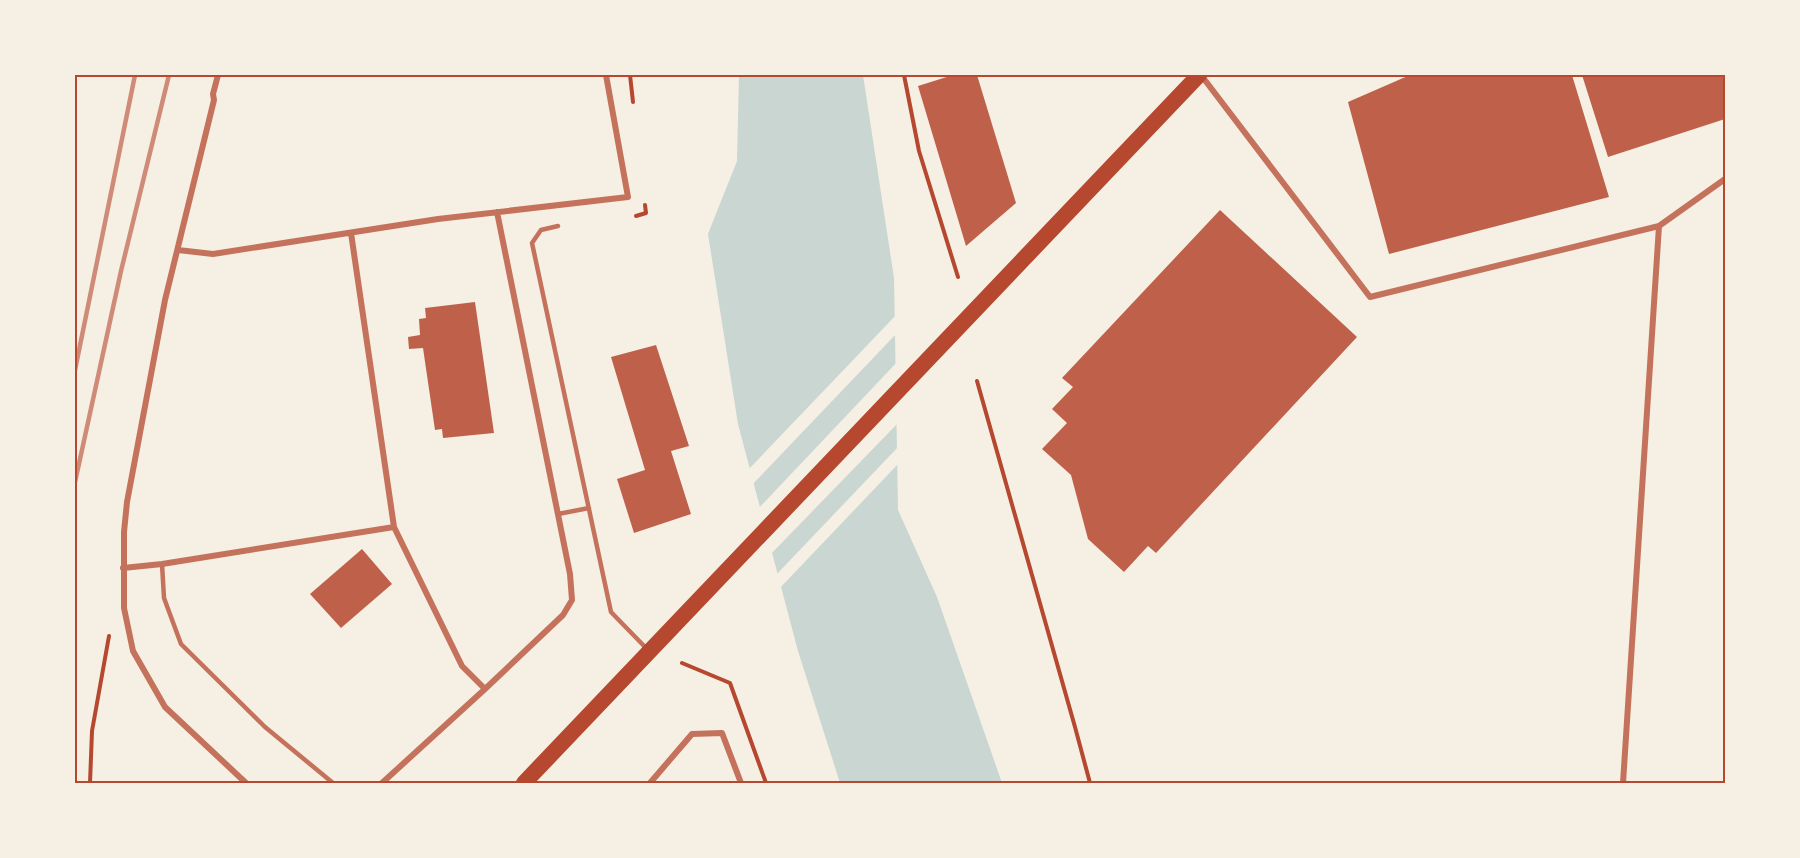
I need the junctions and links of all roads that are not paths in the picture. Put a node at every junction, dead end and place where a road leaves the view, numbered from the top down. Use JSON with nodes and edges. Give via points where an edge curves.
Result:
{"nodes":[{"id":1,"x":218,"y":75,"type":"edge"},
{"id":2,"x":606,"y":75,"type":"edge"},
{"id":3,"x":1200,"y":75,"type":"edge"},
{"id":4,"x":1725,"y":179,"type":"edge"},
{"id":5,"x":497,"y":212,"type":"junction"},
{"id":6,"x":558,"y":226,"type":"dead end"},
{"id":7,"x":1659,"y":226,"type":"junction"},
{"id":8,"x":351,"y":233,"type":"junction"},
{"id":9,"x":178,"y":250,"type":"junction"},
{"id":10,"x":589,"y":508,"type":"junction"},
{"id":11,"x":558,"y":514,"type":"junction"},
{"id":12,"x":394,"y":527,"type":"junction"},
{"id":13,"x":162,"y":564,"type":"junction"},
{"id":14,"x":123,"y":568,"type":"junction"},
{"id":15,"x":649,"y":651,"type":"junction"},
{"id":16,"x":485,"y":689,"type":"junction"},
{"id":17,"x":246,"y":783,"type":"edge"},
{"id":18,"x":333,"y":783,"type":"edge"},
{"id":19,"x":382,"y":783,"type":"edge"},
{"id":20,"x":524,"y":783,"type":"edge"},
{"id":21,"x":650,"y":783,"type":"edge"},
{"id":22,"x":741,"y":783,"type":"edge"},
{"id":23,"x":1623,"y":783,"type":"edge"}],
"edges":[{"from":1,"to":9,"type":"street"},
{"from":2,"to":5,"type":"street","via":[[628,197]]},
{"from":3,"to":7,"type":"street","via":[[1370,297]]},
{"from":3,"to":15,"type":"highway"},
{"from":4,"to":7,"type":"street"},
{"from":5,"to":8,"type":"street"},
{"from":5,"to":11,"type":"street"},
{"from":6,"to":10,"type":"lane","via":[[541,230],[532,243]]},
{"from":7,"to":23,"type":"street"},
{"from":8,"to":9,"type":"street","via":[[213,254]]},
{"from":8,"to":12,"type":"street"},
{"from":9,"to":14,"type":"street","via":[[165,300],[128,502]]},
{"from":10,"to":11,"type":"lane"},
{"from":10,"to":15,"type":"lane","via":[[611,612]]},
{"from":11,"to":16,"type":"street","via":[[572,600],[563,615]]},
{"from":12,"to":13,"type":"street"},
{"from":12,"to":16,"type":"street","via":[[462,666]]},
{"from":13,"to":14,"type":"street"},
{"from":13,"to":18,"type":"lane","via":[[164,598],[181,644],[265,727]]},
{"from":14,"to":17,"type":"street","via":[[124,608],[133,651],[159,698]]},
{"from":15,"to":20,"type":"highway"},
{"from":16,"to":19,"type":"street"},
{"from":21,"to":22,"type":"street","via":[[692,734],[723,733]]}]}
